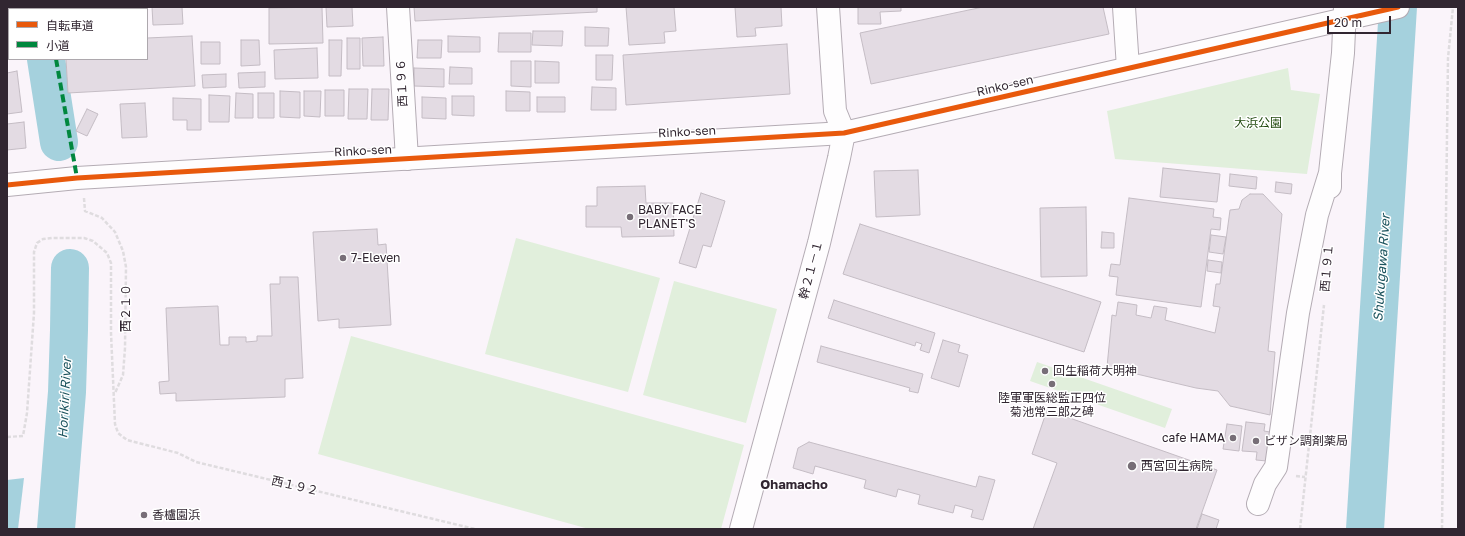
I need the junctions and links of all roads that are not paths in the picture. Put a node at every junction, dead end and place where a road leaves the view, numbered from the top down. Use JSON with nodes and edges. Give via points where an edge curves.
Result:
{"nodes":[{"id":1,"x":398,"y":7,"type":"edge"},
{"id":2,"x":828,"y":7,"type":"edge"},
{"id":3,"x":1124,"y":7,"type":"edge"},
{"id":4,"x":1398,"y":7,"type":"edge"},
{"id":5,"x":1348,"y":14,"type":"edge"},
{"id":6,"x":1128,"y":68,"type":"junction"},
{"id":7,"x":844,"y":133,"type":"junction"},
{"id":8,"x":407,"y":159,"type":"junction"},
{"id":9,"x":1330,"y":173,"type":"junction"},
{"id":10,"x":7,"y":185,"type":"edge"},
{"id":11,"x":1331,"y":215,"type":"dead end"},
{"id":12,"x":1258,"y":504,"type":"dead end"},
{"id":13,"x":740,"y":529,"type":"edge"}],
"edges":[{"from":1,"to":8,"type":"street","name":"西１９６"},
{"from":2,"to":7,"type":"street","via":[[835,111]]},
{"from":3,"to":6,"type":"street"},
{"from":4,"to":5,"type":"street","name":"Rinko-sen"},
{"from":5,"to":6,"type":"street","name":"Rinko-sen"},
{"from":5,"to":9,"type":"street"},
{"from":6,"to":7,"type":"street","name":"Rinko-sen"},
{"from":7,"to":8,"type":"street","name":"Rinko-sen"},
{"from":7,"to":13,"type":"street","name":"幹２１－１","via":[[819,243]]},
{"from":8,"to":10,"type":"street","name":"Rinko-sen","via":[[77,178]]},
{"from":9,"to":11,"type":"street"},
{"from":9,"to":12,"type":"street","via":[[1316,215],[1298,313],[1276,467]]}]}
